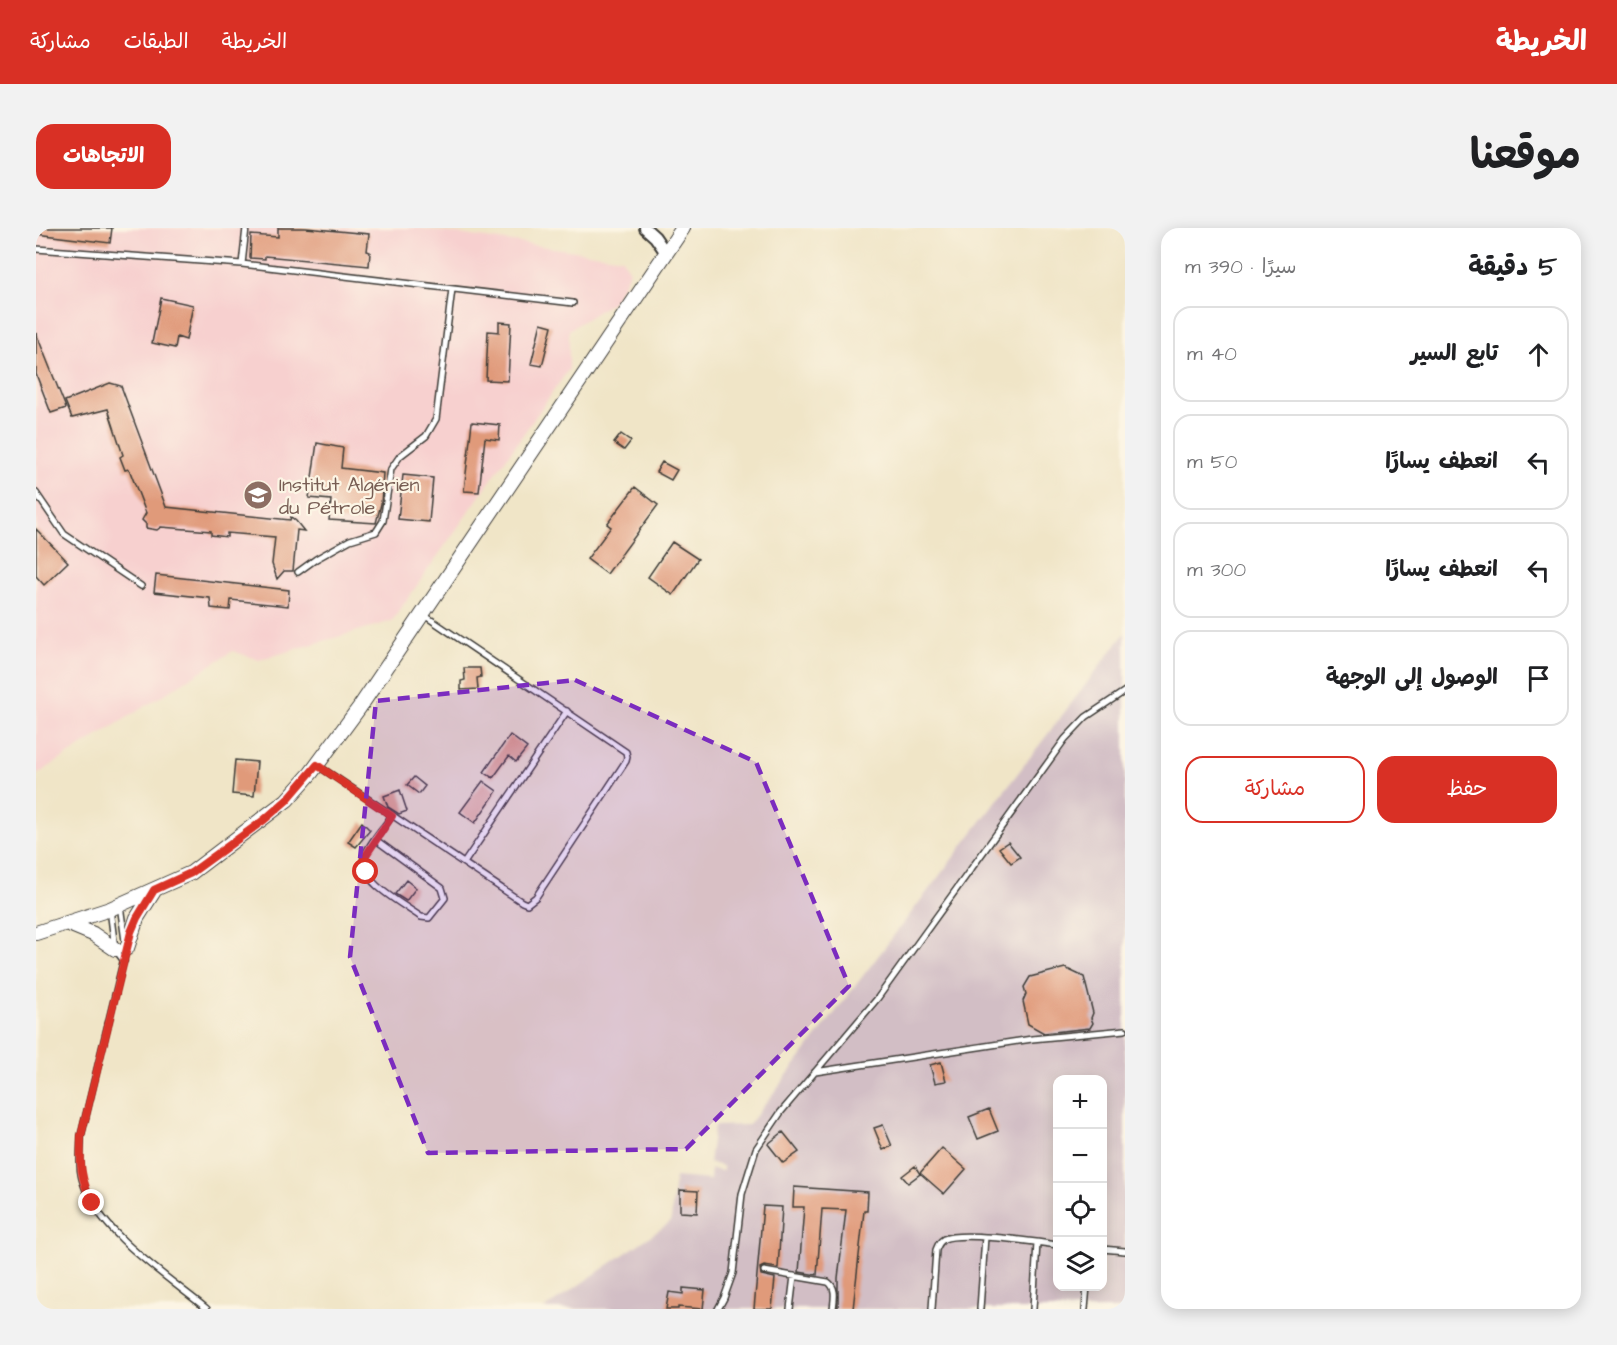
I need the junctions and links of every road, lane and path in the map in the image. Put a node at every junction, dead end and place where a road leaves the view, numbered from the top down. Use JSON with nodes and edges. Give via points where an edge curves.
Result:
{"nodes":[{"id":1,"x":246,"y":228,"type":"edge"},
{"id":2,"x":645,"y":228,"type":"edge"},
{"id":3,"x":683,"y":228,"type":"edge"},
{"id":4,"x":36,"y":249,"type":"edge"},
{"id":5,"x":666,"y":253,"type":"junction"},
{"id":6,"x":242,"y":264,"type":"junction"},
{"id":7,"x":452,"y":289,"type":"junction"},
{"id":8,"x":573,"y":303,"type":"dead end"},
{"id":9,"x":36,"y":493,"type":"edge"},
{"id":10,"x":298,"y":572,"type":"dead end"},
{"id":11,"x":141,"y":586,"type":"dead end"},
{"id":12,"x":422,"y":614,"type":"junction"},
{"id":13,"x":1125,"y":691,"type":"edge"},
{"id":14,"x":567,"y":711,"type":"junction"},
{"id":15,"x":317,"y":765,"type":"junction"},
{"id":16,"x":392,"y":816,"type":"junction"},
{"id":17,"x":376,"y":840,"type":"junction"},
{"id":18,"x":464,"y":863,"type":"junction"},
{"id":19,"x":154,"y":890,"type":"junction"},
{"id":20,"x":115,"y":907,"type":"junction"},
{"id":21,"x":69,"y":924,"type":"junction"},
{"id":22,"x":36,"y":933,"type":"edge"},
{"id":23,"x":122,"y":953,"type":"junction"},
{"id":24,"x":1125,"y":1030,"type":"edge"},
{"id":25,"x":815,"y":1072,"type":"junction"},
{"id":26,"x":984,"y":1237,"type":"junction"},
{"id":27,"x":1037,"y":1242,"type":"junction"},
{"id":28,"x":1053,"y":1244,"type":"edge"},
{"id":29,"x":1107,"y":1249,"type":"edge"},
{"id":30,"x":1125,"y":1251,"type":"edge"},
{"id":31,"x":764,"y":1271,"type":"dead end"},
{"id":32,"x":794,"y":1276,"type":"junction"},
{"id":33,"x":1086,"y":1291,"type":"edge"},
{"id":34,"x":207,"y":1309,"type":"edge"},
{"id":35,"x":718,"y":1309,"type":"edge"},
{"id":36,"x":790,"y":1309,"type":"edge"},
{"id":37,"x":833,"y":1309,"type":"edge"},
{"id":38,"x":932,"y":1309,"type":"edge"},
{"id":39,"x":980,"y":1309,"type":"edge"},
{"id":40,"x":1033,"y":1309,"type":"edge"},
{"id":41,"x":1085,"y":1309,"type":"edge"}],
"edges":[{"from":1,"to":6,"type":"lane"},
{"from":2,"to":5,"type":"street"},
{"from":3,"to":5,"type":"main road"},
{"from":4,"to":6,"type":"lane"},
{"from":5,"to":12,"type":"main road"},
{"from":6,"to":7,"type":"lane"},
{"from":7,"to":8,"type":"lane"},
{"from":7,"to":10,"type":"lane","via":[[436,419],[426,436],[400,456],[391,469],[379,529],[350,540]]},
{"from":9,"to":11,"type":"lane","via":[[64,534]]},
{"from":12,"to":14,"type":"lane"},
{"from":12,"to":15,"type":"main road"},
{"from":13,"to":25,"type":"lane","via":[[1086,717],[1065,739],[877,999]]},
{"from":14,"to":18,"type":"lane"},
{"from":14,"to":18,"type":"lane","via":[[622,748],[627,757],[536,897],[527,904],[522,902]]},
{"from":15,"to":16,"type":"lane"},
{"from":15,"to":19,"type":"main road","via":[[264,820],[191,873]]},
{"from":16,"to":17,"type":"lane"},
{"from":16,"to":18,"type":"lane"},
{"from":17,"to":17,"type":"lane","via":[[442,888],[445,898],[429,918],[370,880],[364,858]]},
{"from":19,"to":20,"type":"main road"},
{"from":19,"to":23,"type":"main road"},
{"from":20,"to":21,"type":"main road"},
{"from":20,"to":23,"type":"lane"},
{"from":20,"to":23,"type":"lane"},
{"from":21,"to":22,"type":"main road"},
{"from":21,"to":23,"type":"main road"},
{"from":23,"to":34,"type":"lane","via":[[81,1136],[82,1181],[107,1225]]},
{"from":24,"to":25,"type":"lane","via":[[1032,1039]]},
{"from":25,"to":35,"type":"lane","via":[[756,1149],[742,1194],[733,1273]]},
{"from":26,"to":27,"type":"lane"},
{"from":26,"to":38,"type":"lane","via":[[946,1238],[939,1243]]},
{"from":26,"to":39,"type":"lane"},
{"from":27,"to":28,"type":"lane"},
{"from":27,"to":40,"type":"lane"},
{"from":29,"to":30,"type":"lane"},
{"from":31,"to":32,"type":"lane"},
{"from":32,"to":36,"type":"lane"},
{"from":32,"to":37,"type":"lane","via":[[833,1285]]},
{"from":33,"to":41,"type":"lane"}]}
